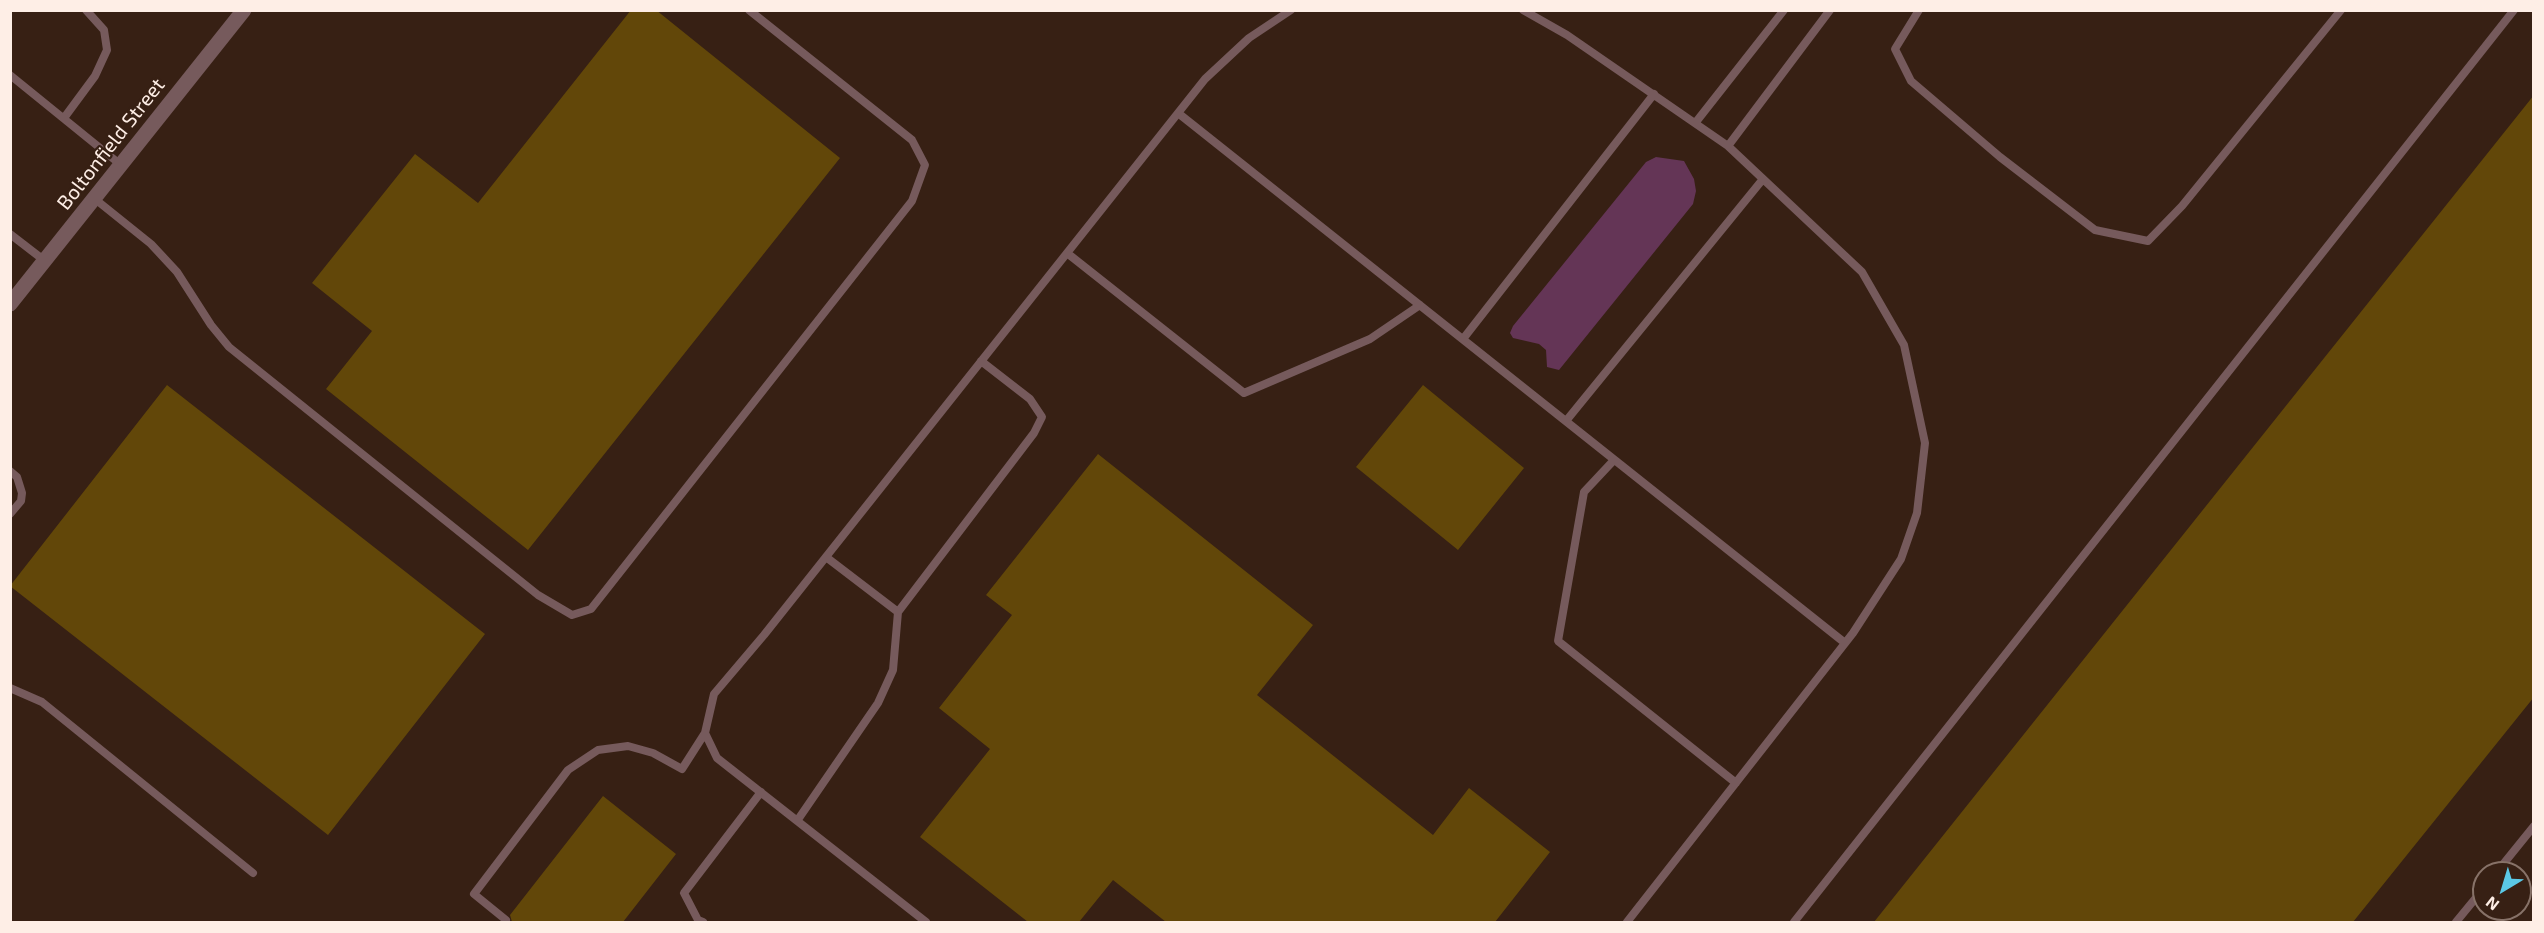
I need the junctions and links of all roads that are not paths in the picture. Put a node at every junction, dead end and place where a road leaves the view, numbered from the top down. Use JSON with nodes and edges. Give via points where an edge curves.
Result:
{"nodes":[{"id":1,"x":86,"y":10,"type":"edge"},
{"id":2,"x":244,"y":10,"type":"edge"},
{"id":3,"x":749,"y":10,"type":"edge"},
{"id":4,"x":1291,"y":10,"type":"edge"},
{"id":5,"x":1523,"y":10,"type":"edge"},
{"id":6,"x":1784,"y":10,"type":"edge"},
{"id":7,"x":1830,"y":10,"type":"edge"},
{"id":8,"x":1919,"y":10,"type":"edge"},
{"id":9,"x":2341,"y":10,"type":"edge"},
{"id":10,"x":2514,"y":10,"type":"edge"},
{"id":11,"x":10,"y":75,"type":"edge"},
{"id":12,"x":1654,"y":94,"type":"junction"},
{"id":13,"x":1178,"y":113,"type":"junction"},
{"id":14,"x":64,"y":118,"type":"junction"},
{"id":15,"x":1696,"y":122,"type":"junction"},
{"id":16,"x":1728,"y":146,"type":"junction"},
{"id":17,"x":121,"y":165,"type":"junction"},
{"id":18,"x":1763,"y":179,"type":"junction"},
{"id":19,"x":94,"y":199,"type":"junction"},
{"id":20,"x":10,"y":234,"type":"edge"},
{"id":21,"x":1067,"y":253,"type":"junction"},
{"id":22,"x":45,"y":261,"type":"junction"},
{"id":23,"x":10,"y":304,"type":"edge"},
{"id":24,"x":1420,"y":306,"type":"junction"},
{"id":25,"x":1462,"y":339,"type":"junction"},
{"id":26,"x":981,"y":361,"type":"junction"},
{"id":27,"x":1566,"y":421,"type":"junction"},
{"id":28,"x":1614,"y":460,"type":"junction"},
{"id":29,"x":10,"y":471,"type":"edge"},
{"id":30,"x":10,"y":514,"type":"edge"},
{"id":31,"x":826,"y":557,"type":"junction"},
{"id":32,"x":898,"y":612,"type":"junction"},
{"id":33,"x":1845,"y":643,"type":"junction"},
{"id":34,"x":10,"y":688,"type":"edge"},
{"id":35,"x":705,"y":733,"type":"junction"},
{"id":36,"x":1736,"y":783,"type":"junction"},
{"id":37,"x":761,"y":792,"type":"junction"},
{"id":38,"x":797,"y":821,"type":"junction"},
{"id":39,"x":2534,"y":826,"type":"edge"},
{"id":40,"x":2506,"y":861,"type":"edge"},
{"id":41,"x":253,"y":873,"type":"dead end"},
{"id":42,"x":2472,"y":903,"type":"edge"},
{"id":43,"x":506,"y":920,"type":"dead end"},
{"id":44,"x":703,"y":922,"type":"edge"},
{"id":45,"x":927,"y":922,"type":"edge"},
{"id":46,"x":1626,"y":922,"type":"edge"},
{"id":47,"x":1794,"y":922,"type":"edge"},
{"id":48,"x":2456,"y":922,"type":"edge"}],
"edges":[{"from":1,"to":14,"type":"lane","via":[[104,30],[107,50],[95,76]]},
{"from":2,"to":17,"type":"street","name":"Boltonfield Street"},
{"from":3,"to":19,"type":"lane","via":[[912,141],[925,165],[912,201],[591,609],[572,615],[538,595],[229,347],[177,272],[151,244]]},
{"from":4,"to":13,"type":"lane","via":[[1249,38],[1205,79]]},
{"from":5,"to":12,"type":"lane"},
{"from":6,"to":15,"type":"lane"},
{"from":7,"to":16,"type":"lane"},
{"from":8,"to":9,"type":"lane","via":[[1895,49],[1911,81],[2000,157],[2095,230],[2148,241],[2182,206]]},
{"from":10,"to":47,"type":"lane"},
{"from":11,"to":14,"type":"lane"},
{"from":12,"to":15,"type":"lane"},
{"from":12,"to":25,"type":"lane"},
{"from":13,"to":21,"type":"lane"},
{"from":13,"to":24,"type":"lane"},
{"from":14,"to":17,"type":"lane"},
{"from":15,"to":16,"type":"lane"},
{"from":16,"to":18,"type":"lane"},
{"from":17,"to":19,"type":"street","name":"Boltonfield Street"},
{"from":18,"to":27,"type":"lane"},
{"from":18,"to":33,"type":"lane","via":[[1862,272],[1904,345],[1925,443],[1917,513],[1900,559]]},
{"from":19,"to":22,"type":"street","name":"Boltonfield Street"},
{"from":20,"to":22,"type":"lane"},
{"from":21,"to":24,"type":"lane","via":[[1245,393],[1370,339]]},
{"from":21,"to":26,"type":"lane"},
{"from":22,"to":23,"type":"street","name":"Boltonfield Street"},
{"from":24,"to":25,"type":"lane"},
{"from":25,"to":27,"type":"lane"},
{"from":26,"to":31,"type":"lane"},
{"from":26,"to":32,"type":"lane","via":[[1030,399],[1042,417],[1034,433]]},
{"from":27,"to":28,"type":"lane"},
{"from":28,"to":33,"type":"lane"},
{"from":28,"to":36,"type":"lane","via":[[1584,492],[1558,641]]},
{"from":29,"to":30,"type":"lane","via":[[17,477],[22,493],[21,501]]},
{"from":31,"to":32,"type":"lane"},
{"from":31,"to":35,"type":"lane","via":[[714,694]]},
{"from":32,"to":38,"type":"lane","via":[[893,670],[878,703]]},
{"from":33,"to":36,"type":"lane"},
{"from":34,"to":41,"type":"lane","via":[[42,702]]},
{"from":35,"to":37,"type":"lane","via":[[717,758]]},
{"from":35,"to":43,"type":"lane","via":[[682,769],[653,753],[628,746],[598,750],[568,770],[474,894]]},
{"from":36,"to":46,"type":"lane"},
{"from":37,"to":38,"type":"lane"},
{"from":37,"to":44,"type":"lane","via":[[684,893],[698,920]]},
{"from":38,"to":45,"type":"lane"},
{"from":39,"to":40,"type":"lane"},
{"from":42,"to":48,"type":"lane"}]}
